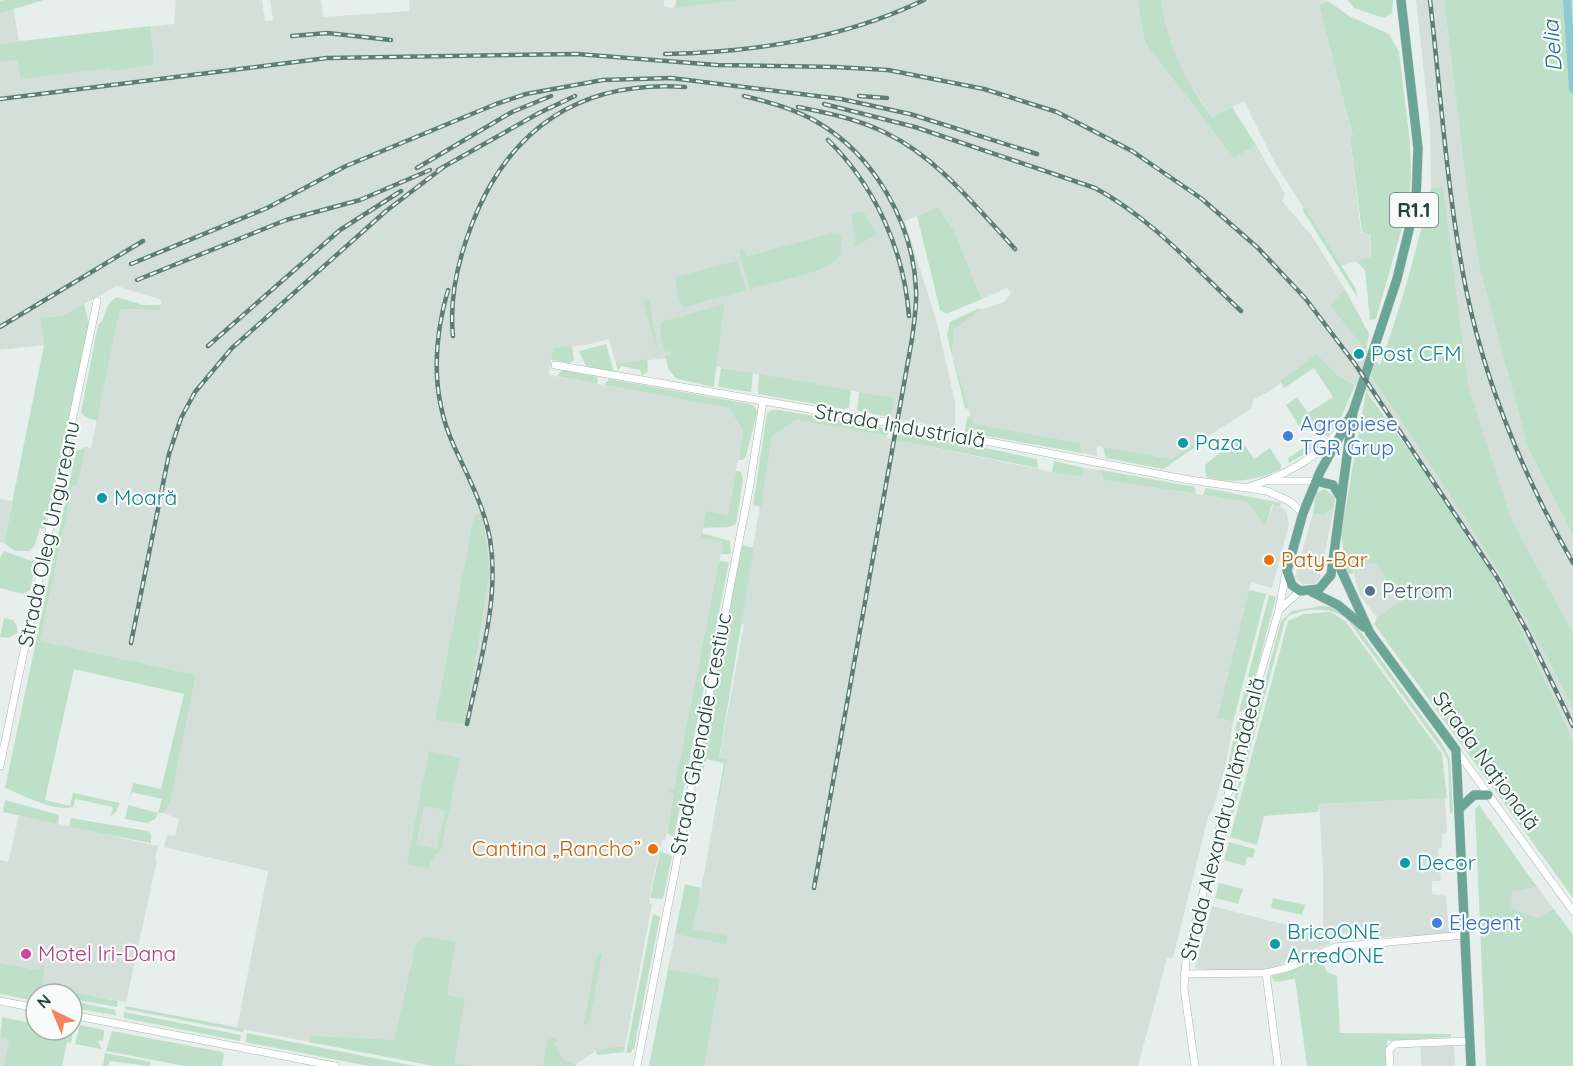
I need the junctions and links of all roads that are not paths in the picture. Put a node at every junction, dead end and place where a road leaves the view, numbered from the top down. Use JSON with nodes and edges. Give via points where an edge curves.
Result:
{"nodes":[{"id":1,"x":1401,"y":0,"type":"edge"},
{"id":2,"x":97,"y":301,"type":"dead end"},
{"id":3,"x":555,"y":365,"type":"dead end"},
{"id":4,"x":763,"y":402,"type":"junction"},
{"id":5,"x":1353,"y":412,"type":"junction"},
{"id":6,"x":1269,"y":481,"type":"junction"},
{"id":7,"x":1316,"y":481,"type":"junction"},
{"id":8,"x":1245,"y":487,"type":"junction"},
{"id":9,"x":1341,"y":498,"type":"junction"},
{"id":10,"x":1303,"y":513,"type":"junction"},
{"id":11,"x":1334,"y":553,"type":"junction"},
{"id":12,"x":1287,"y":571,"type":"junction"},
{"id":13,"x":1300,"y":591,"type":"junction"},
{"id":14,"x":1312,"y":592,"type":"junction"},
{"id":15,"x":1279,"y":610,"type":"junction"},
{"id":16,"x":1370,"y":633,"type":"junction"},
{"id":17,"x":1456,"y":750,"type":"junction"},
{"id":18,"x":0,"y":766,"type":"edge"},
{"id":19,"x":1488,"y":795,"type":"junction"},
{"id":20,"x":1460,"y":808,"type":"junction"},
{"id":21,"x":1573,"y":911,"type":"edge"},
{"id":22,"x":1466,"y":935,"type":"junction"},
{"id":23,"x":1266,"y":973,"type":"junction"},
{"id":24,"x":1184,"y":974,"type":"junction"},
{"id":25,"x":0,"y":1001,"type":"edge"},
{"id":26,"x":24,"y":1006,"type":"edge"},
{"id":27,"x":84,"y":1017,"type":"edge"},
{"id":28,"x":1470,"y":1041,"type":"junction"},
{"id":29,"x":335,"y":1066,"type":"edge"},
{"id":30,"x":637,"y":1066,"type":"edge"},
{"id":31,"x":1195,"y":1066,"type":"edge"},
{"id":32,"x":1278,"y":1066,"type":"edge"},
{"id":33,"x":1390,"y":1066,"type":"edge"},
{"id":34,"x":1471,"y":1066,"type":"edge"}],
"edges":[{"from":1,"to":5,"type":"main road","name":"Strada Națională","number":"R1.1","via":[[1418,148],[1416,201],[1394,289]]},
{"from":2,"to":18,"type":"street","name":"Strada Oleg Ungureanu"},
{"from":3,"to":4,"type":"street","name":"Strada Industrială"},
{"from":4,"to":8,"type":"street","name":"Strada Industrială"},
{"from":4,"to":30,"type":"street","name":"Strada Ghenadie Crestiuc"},
{"from":5,"to":6,"type":"street","name":"Strada Industrială","via":[[1316,453]]},
{"from":5,"to":7,"type":"main road","name":"Strada Națională"},
{"from":5,"to":9,"type":"main road","name":"Strada Națională"},
{"from":6,"to":7,"type":"street","name":"Strada Industrială"},
{"from":6,"to":8,"type":"street","name":"Strada Industrială"},
{"from":7,"to":9,"type":"main road","via":[[1333,485]]},
{"from":7,"to":10,"type":"main road","name":"Strada Națională"},
{"from":8,"to":10,"type":"street","name":"Strada Industrială","via":[[1279,496]]},
{"from":9,"to":11,"type":"main road","name":"Strada Națională"},
{"from":10,"to":12,"type":"main road","name":"Strada Națională"},
{"from":11,"to":14,"type":"main road","name":"Strada Națională","via":[[1332,575]]},
{"from":11,"to":16,"type":"main road","name":"Strada Națională"},
{"from":12,"to":13,"type":"main road","via":[[1292,585]]},
{"from":12,"to":15,"type":"street","name":"Strada Alexandru Plămădeală"},
{"from":13,"to":14,"type":"main road","name":"Strada Națională"},
{"from":13,"to":15,"type":"street"},
{"from":14,"to":16,"type":"main road","name":"Strada Națională","via":[[1338,605]]},
{"from":15,"to":24,"type":"street","name":"Strada Alexandru Plămădeală","via":[[1248,716]]},
{"from":16,"to":17,"type":"main road","name":"Strada Națională"},
{"from":17,"to":19,"type":"street","name":"Strada Națională"},
{"from":17,"to":20,"type":"main road"},
{"from":19,"to":20,"type":"main road","via":[[1474,795]]},
{"from":19,"to":21,"type":"street","name":"Strada Națională"},
{"from":20,"to":22,"type":"main road"},
{"from":22,"to":23,"type":"street","via":[[1335,947]]},
{"from":22,"to":28,"type":"main road"},
{"from":23,"to":24,"type":"street"},
{"from":23,"to":32,"type":"street"},
{"from":24,"to":31,"type":"street","name":"Strada Alexandru Plămădeală"},
{"from":25,"to":26,"type":"street"},
{"from":27,"to":29,"type":"street"},
{"from":28,"to":33,"type":"street","via":[[1395,1044],[1389,1050]]},
{"from":28,"to":34,"type":"main road"}]}
